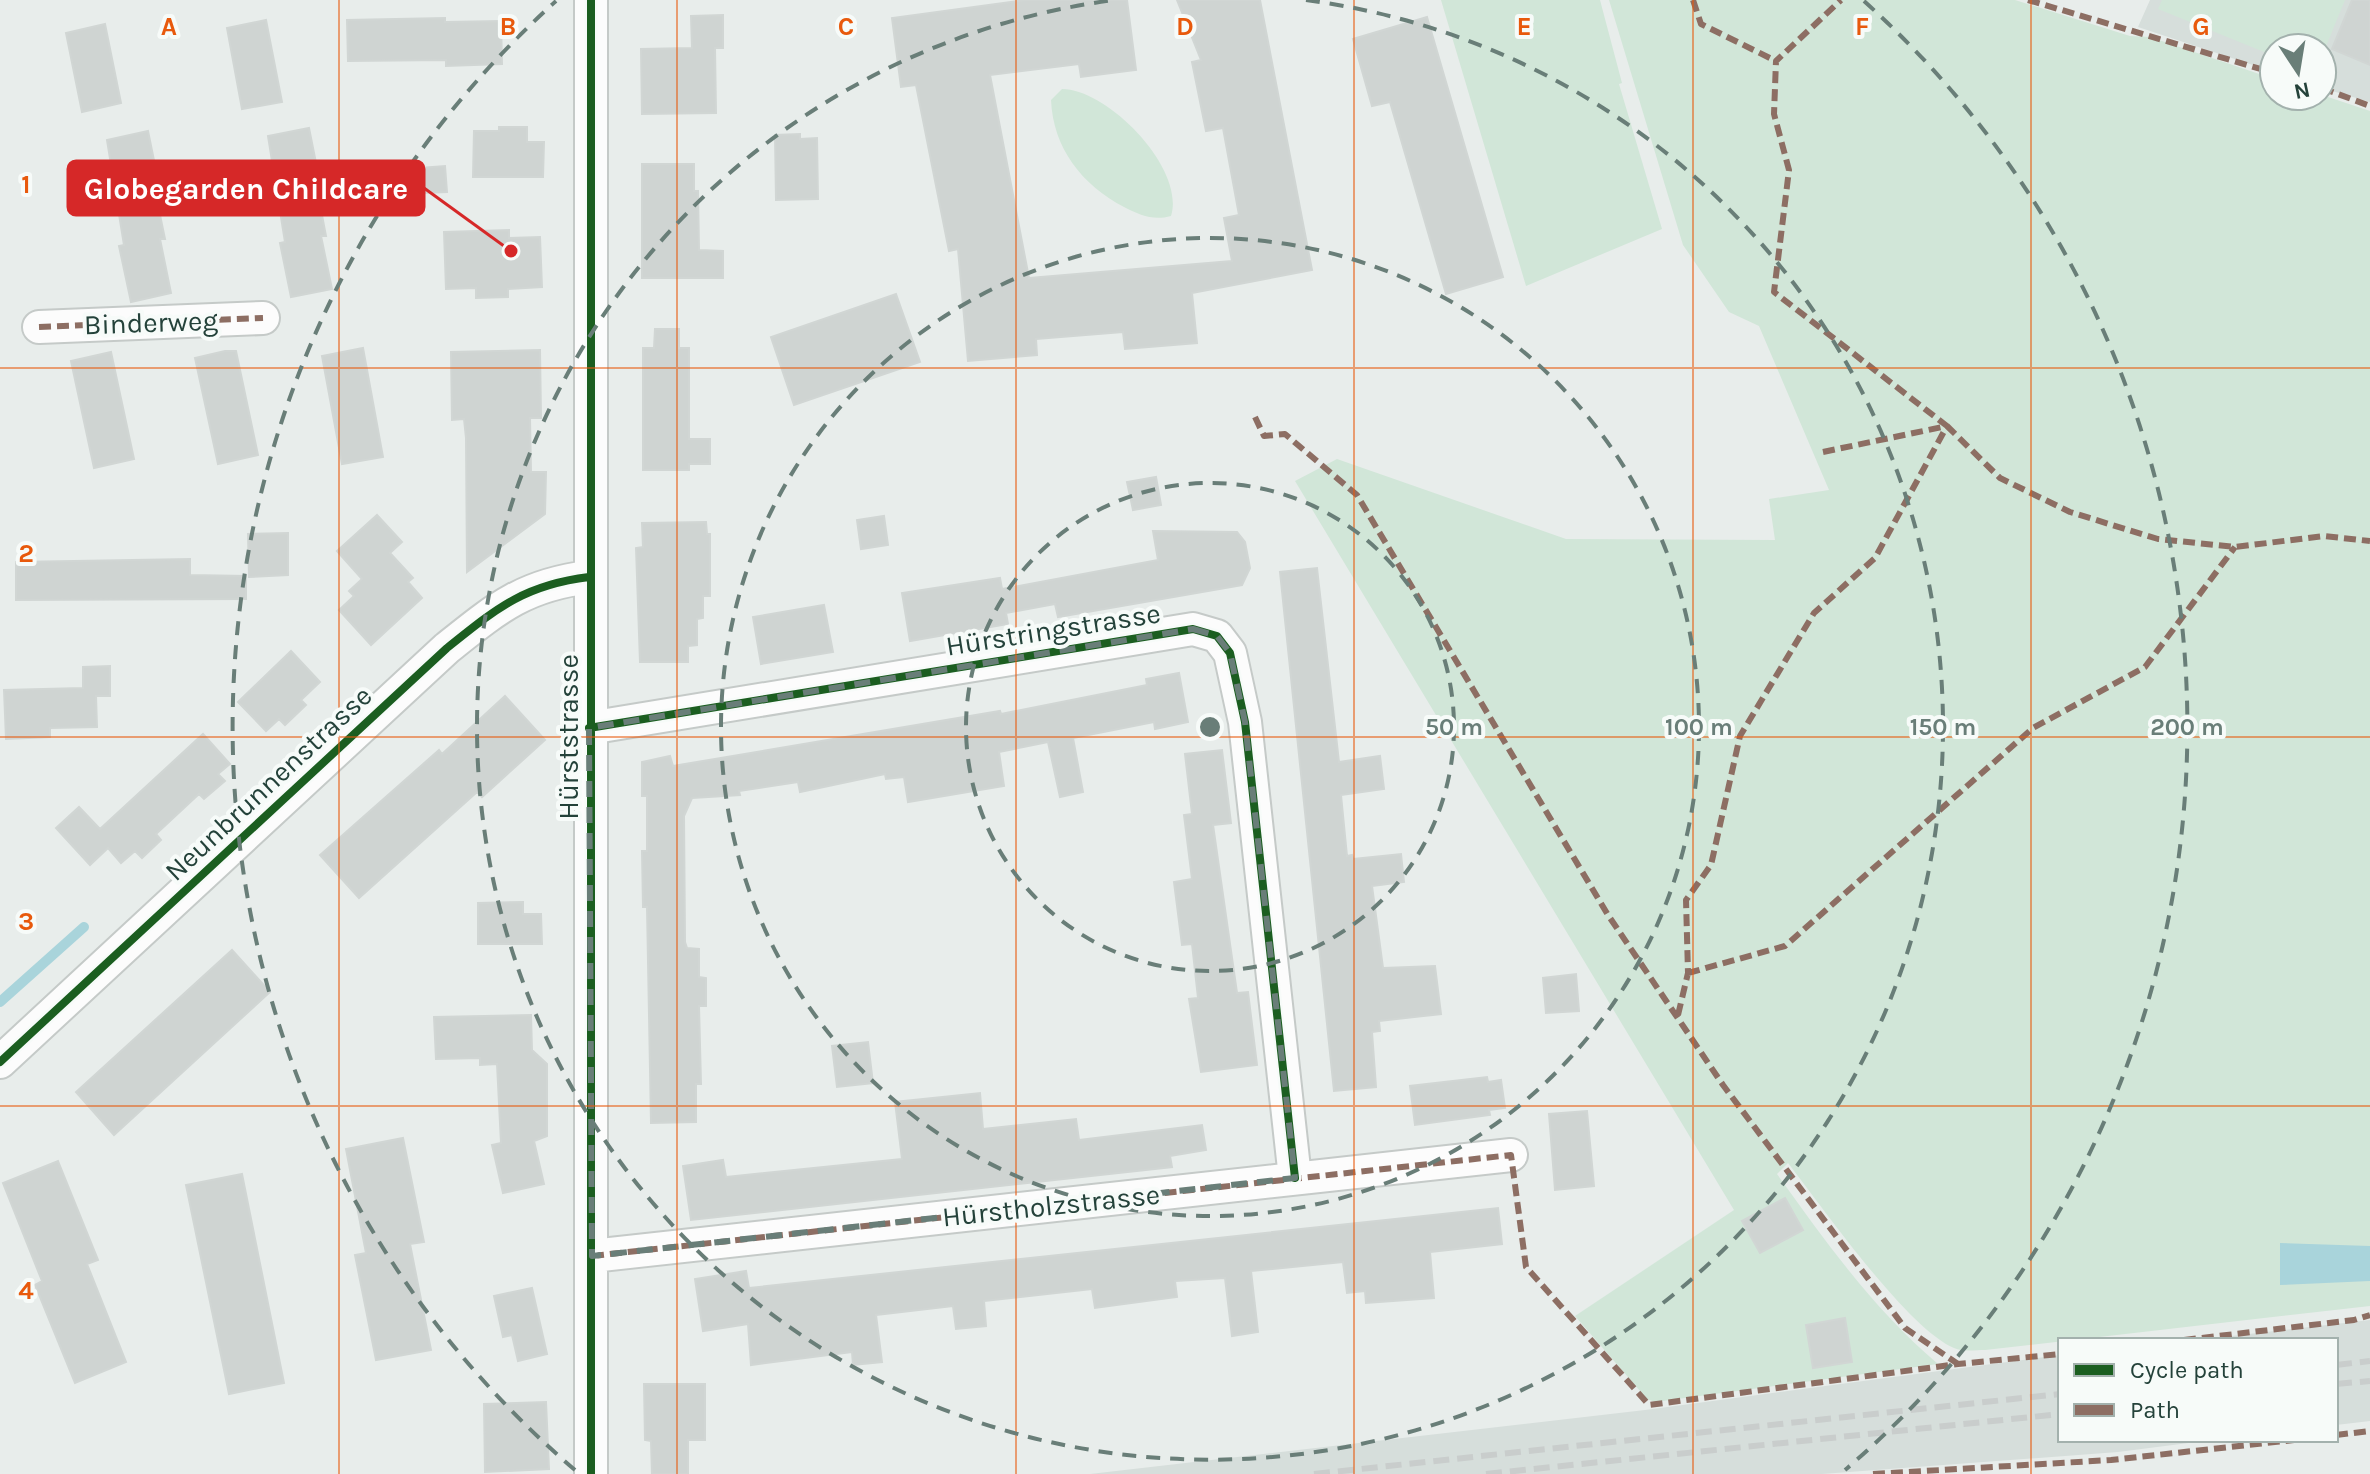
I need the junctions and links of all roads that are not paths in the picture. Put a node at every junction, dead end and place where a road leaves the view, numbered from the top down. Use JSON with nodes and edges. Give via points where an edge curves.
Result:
{"nodes":[{"id":1,"x":591,"y":0,"type":"edge"},
{"id":2,"x":263,"y":318,"type":"dead end"},
{"id":3,"x":39,"y":327,"type":"dead end"},
{"id":4,"x":589,"y":577,"type":"junction"},
{"id":5,"x":589,"y":728,"type":"junction"},
{"id":6,"x":0,"y":1062,"type":"edge"},
{"id":7,"x":1511,"y":1155,"type":"dead end"},
{"id":8,"x":1295,"y":1178,"type":"junction"},
{"id":9,"x":592,"y":1256,"type":"junction"},
{"id":10,"x":591,"y":1474,"type":"edge"}],
"edges":[{"from":1,"to":4,"type":"street","name":"Hürststrasse"},
{"from":2,"to":3,"type":"street","name":"Binderweg"},
{"from":4,"to":5,"type":"street","name":"Hürststrasse"},
{"from":4,"to":6,"type":"street","name":"Neunbrunnenstrasse","via":[[553,581],[508,600],[447,648]]},
{"from":5,"to":8,"type":"street","name":"Hürstringstrasse","via":[[1193,629],[1217,636],[1230,653],[1245,722]]},
{"from":5,"to":9,"type":"street","name":"Hürststrasse"},
{"from":7,"to":8,"type":"street","name":"Hürstholzstrasse"},
{"from":8,"to":9,"type":"street","name":"Hürstholzstrasse"},
{"from":9,"to":10,"type":"street","name":"Hürststrasse"}]}
